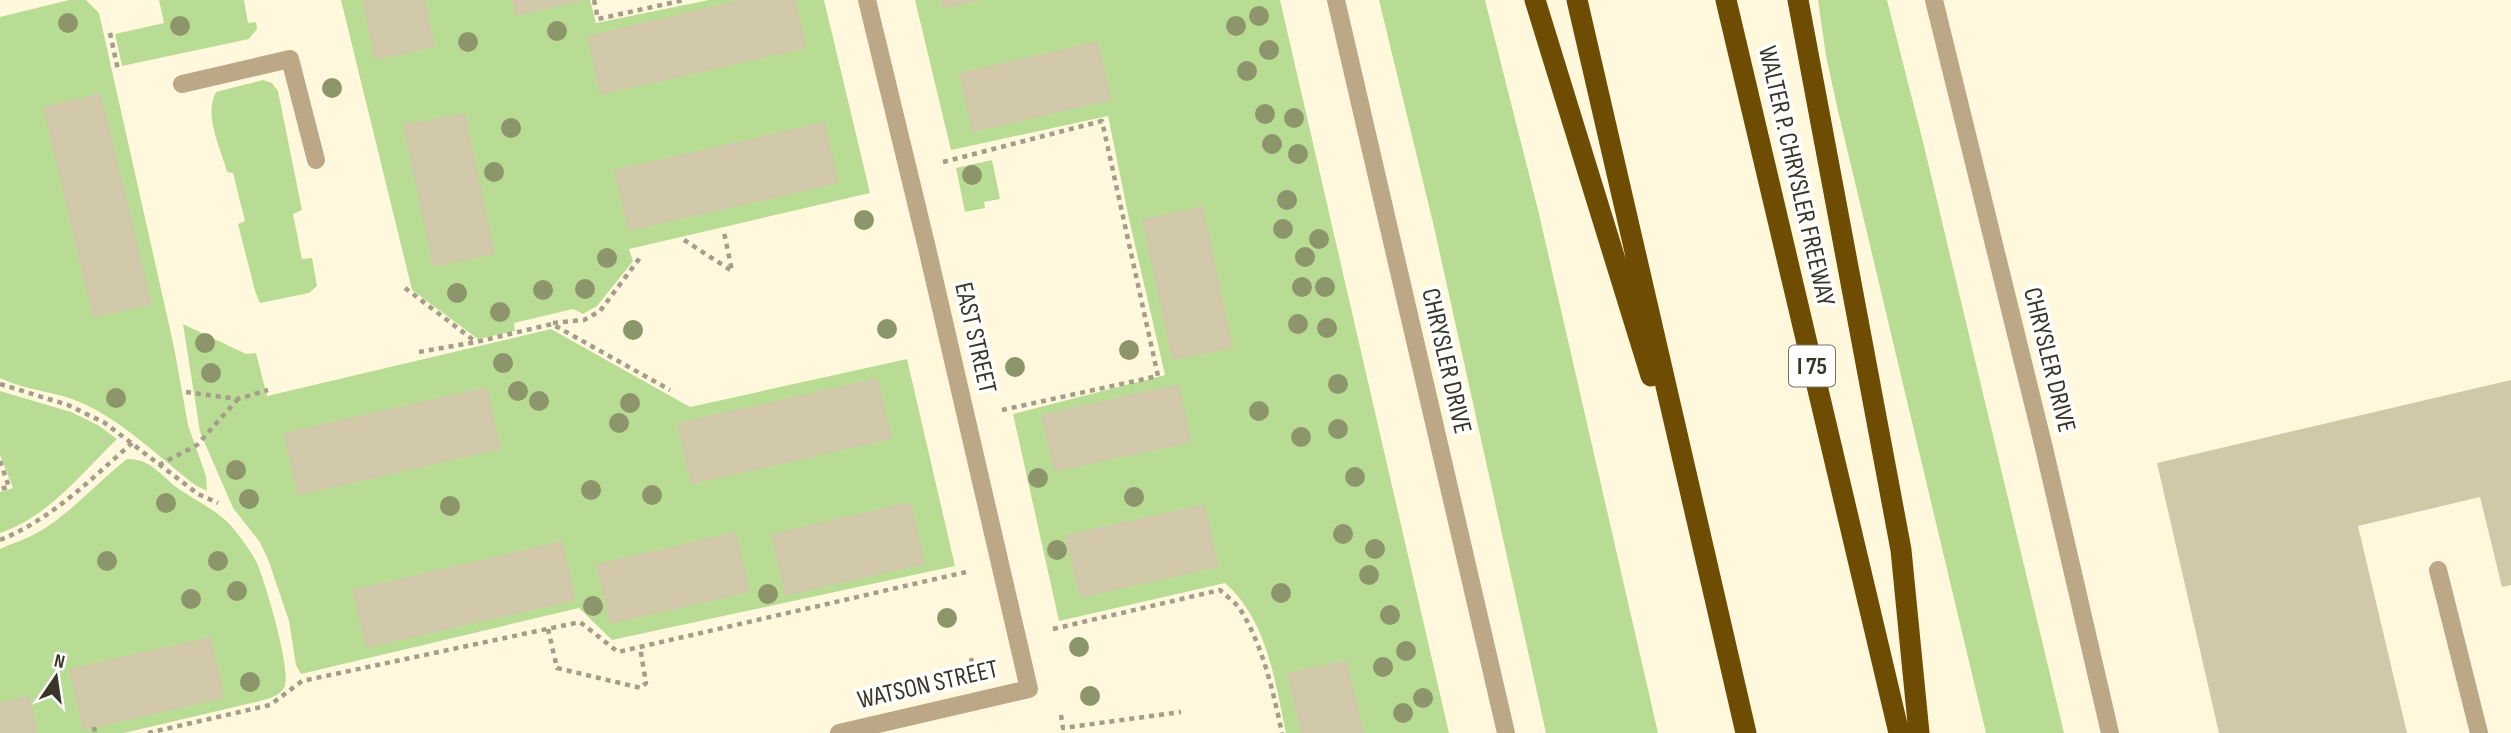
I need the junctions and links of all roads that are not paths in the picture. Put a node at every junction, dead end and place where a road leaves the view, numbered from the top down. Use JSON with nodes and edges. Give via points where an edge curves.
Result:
{"nodes":[{"id":1,"x":867,"y":0,"type":"edge"},
{"id":2,"x":1336,"y":0,"type":"edge"},
{"id":3,"x":1535,"y":0,"type":"edge"},
{"id":4,"x":1577,"y":0,"type":"edge"},
{"id":5,"x":1726,"y":0,"type":"edge"},
{"id":6,"x":1798,"y":0,"type":"edge"},
{"id":7,"x":1934,"y":0,"type":"edge"},
{"id":8,"x":182,"y":84,"type":"dead end"},
{"id":9,"x":316,"y":160,"type":"dead end"},
{"id":10,"x":1705,"y":552,"type":"junction"},
{"id":11,"x":2438,"y":570,"type":"dead end"},
{"id":12,"x":1029,"y":689,"type":"joint"},
{"id":13,"x":839,"y":733,"type":"edge"},
{"id":14,"x":1506,"y":733,"type":"edge"},
{"id":15,"x":1746,"y":733,"type":"edge"},
{"id":16,"x":1899,"y":733,"type":"edge"},
{"id":17,"x":1919,"y":733,"type":"edge"},
{"id":18,"x":2110,"y":733,"type":"edge"},
{"id":19,"x":2479,"y":733,"type":"edge"}],
"edges":[{"from":1,"to":12,"type":"street","name":"EAST STREET"},
{"from":2,"to":14,"type":"street","name":"CHRYSLER DRIVE"},
{"from":3,"to":10,"type":"highway"},
{"from":4,"to":10,"type":"highway"},
{"from":5,"to":16,"type":"highway","name":"WALTER P. CHRYSLER FREEWAY","number":"I 75"},
{"from":6,"to":17,"type":"highway","via":[[1900,550]]},
{"from":7,"to":18,"type":"street","name":"CHRYSLER DRIVE"},
{"from":8,"to":9,"type":"street","via":[[290,59]]},
{"from":10,"to":15,"type":"highway"},
{"from":11,"to":19,"type":"street"},
{"from":12,"to":13,"type":"street","name":"WATSON STREET"}]}
